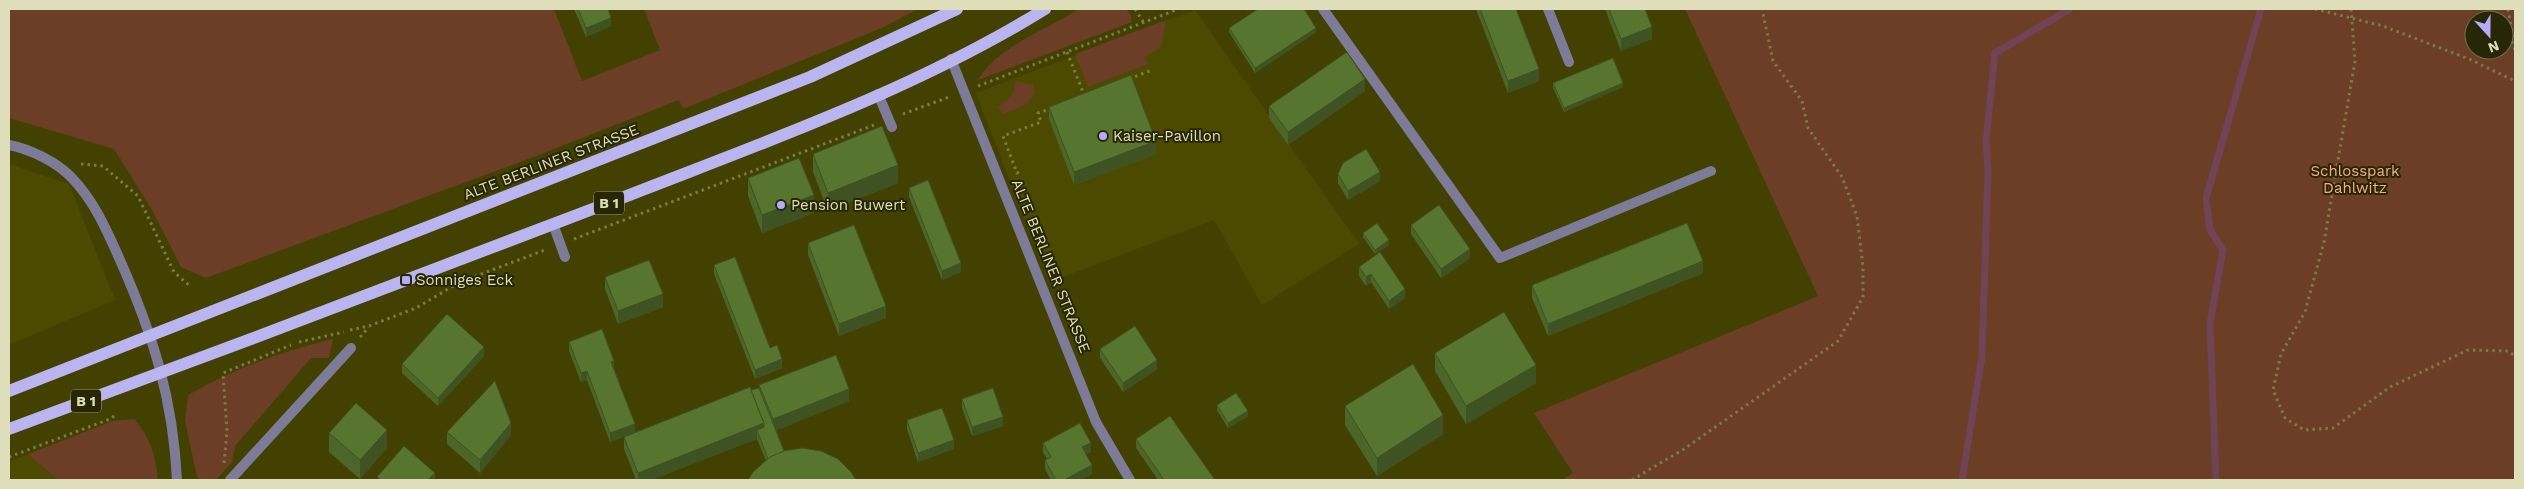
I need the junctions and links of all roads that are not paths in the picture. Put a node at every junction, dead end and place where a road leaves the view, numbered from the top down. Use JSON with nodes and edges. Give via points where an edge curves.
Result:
{"nodes":[{"id":1,"x":957,"y":9,"type":"edge"},
{"id":2,"x":1045,"y":9,"type":"edge"},
{"id":3,"x":1323,"y":9,"type":"edge"},
{"id":4,"x":1548,"y":9,"type":"edge"},
{"id":5,"x":951,"y":59,"type":"junction"},
{"id":6,"x":1569,"y":62,"type":"dead end"},
{"id":7,"x":878,"y":94,"type":"junction"},
{"id":8,"x":890,"y":123,"type":"road end"},
{"id":9,"x":9,"y":145,"type":"edge"},
{"id":10,"x":1711,"y":171,"type":"dead end"},
{"id":11,"x":553,"y":224,"type":"junction"},
{"id":12,"x":564,"y":256,"type":"dead end"},
{"id":13,"x":152,"y":336,"type":"junction"},
{"id":14,"x":351,"y":348,"type":"dead end"},
{"id":15,"x":162,"y":373,"type":"junction"},
{"id":16,"x":9,"y":391,"type":"edge"},
{"id":17,"x":9,"y":429,"type":"edge"},
{"id":18,"x":177,"y":480,"type":"edge"},
{"id":19,"x":230,"y":480,"type":"edge"},
{"id":20,"x":1130,"y":480,"type":"edge"}],
"edges":[{"from":1,"to":13,"type":"main road","name":"ALTE BERLINER STRASSE","number":"B 1","via":[[810,77]]},
{"from":2,"to":5,"type":"main road","number":"B 1"},
{"from":3,"to":10,"type":"street","via":[[1500,258]]},
{"from":4,"to":6,"type":"street"},
{"from":5,"to":7,"type":"main road","number":"B 1"},
{"from":5,"to":20,"type":"street","name":"ALTE BERLINER STRASSE","via":[[1096,422]]},
{"from":7,"to":8,"type":"street"},
{"from":7,"to":11,"type":"main road","number":"B 1","via":[[753,147]]},
{"from":9,"to":13,"type":"street","via":[[48,160],[71,176],[90,199]]},
{"from":11,"to":12,"type":"street"},
{"from":11,"to":15,"type":"main road","number":"B 1"},
{"from":13,"to":15,"type":"street"},
{"from":13,"to":16,"type":"main road","number":"B 1"},
{"from":14,"to":19,"type":"street"},
{"from":15,"to":17,"type":"main road","number":"B 1"},
{"from":15,"to":18,"type":"street"}]}
